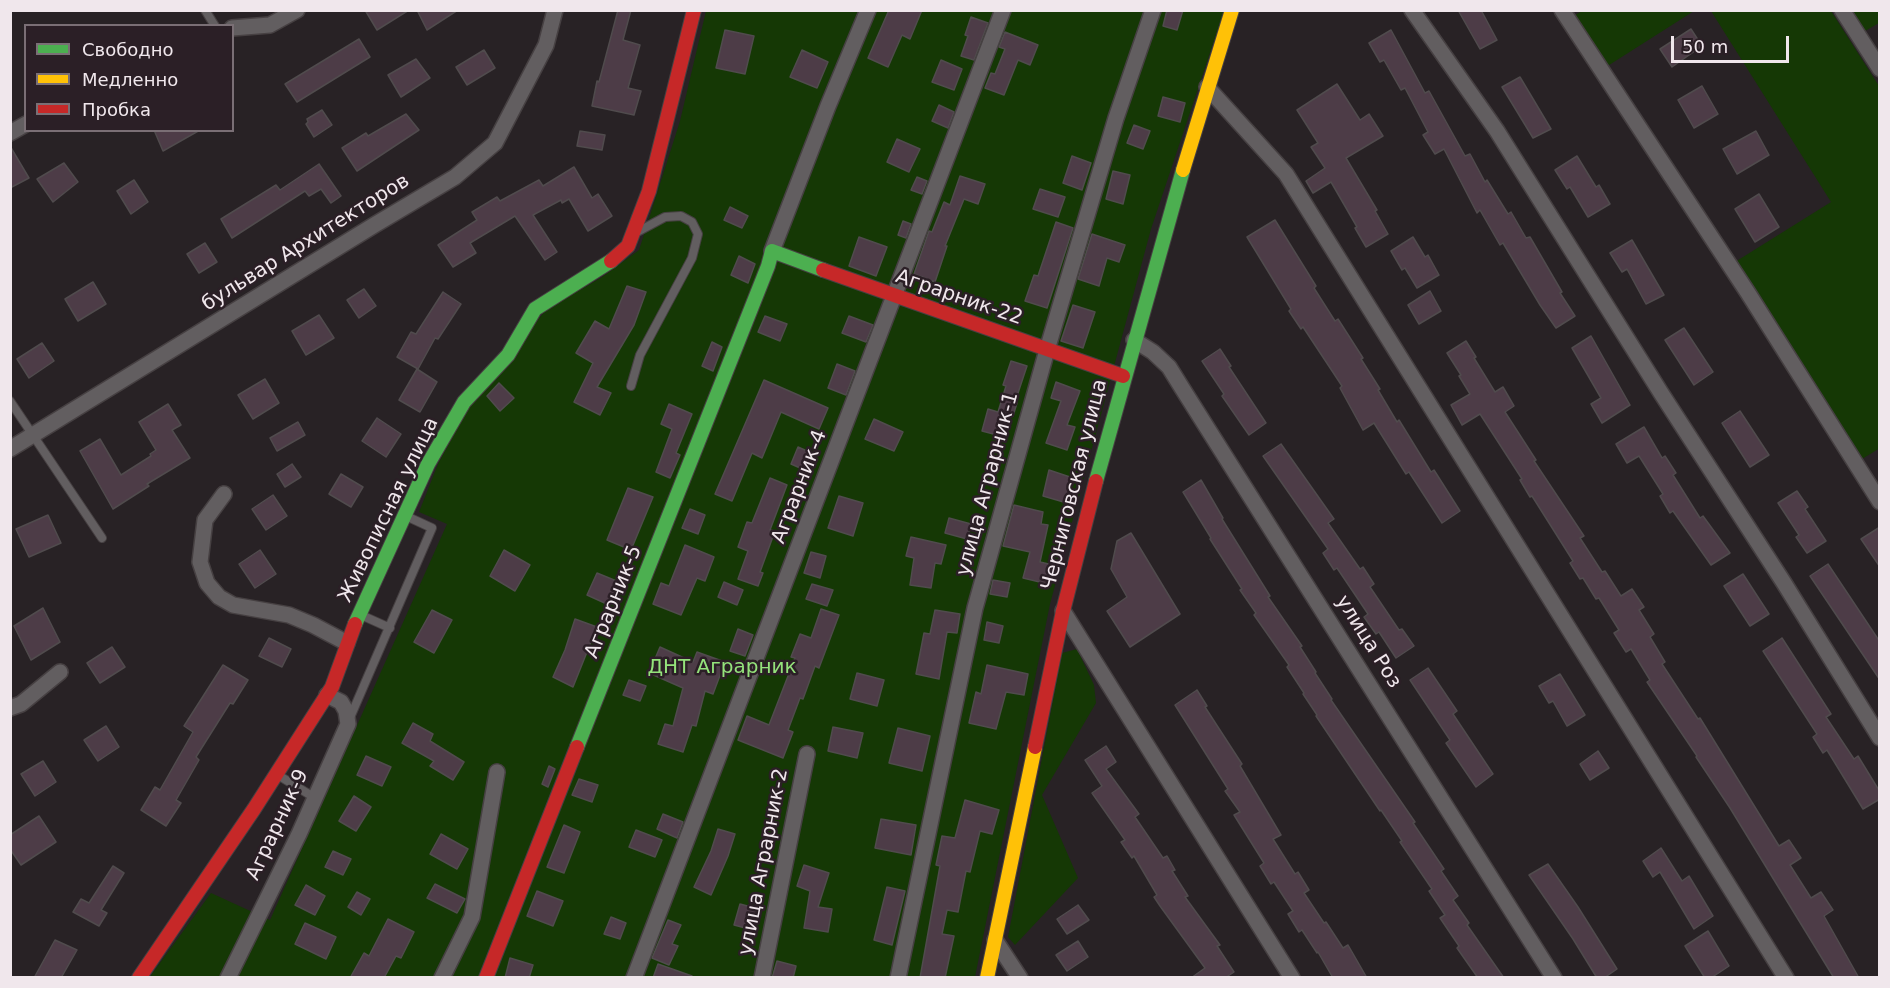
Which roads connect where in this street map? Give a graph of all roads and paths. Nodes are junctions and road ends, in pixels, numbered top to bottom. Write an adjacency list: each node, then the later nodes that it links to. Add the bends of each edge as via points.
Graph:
1 (205, 10): 12 (lane)
2 (297, 10): 13 (street, via 270,26)
3 (555, 10): 26 (street, бульвар Архитекторов, via 546,45 495,143 455,177)
4 (694, 10): 18 (street, Живописная улица, via 649,191)
5 (868, 10): 19 (street, via 828,106)
6 (1003, 10): 20 (street, Аграрник-4)
7 (1153, 10): 22 (street, улица Аграрник-1, via 1116,118)
8 (1232, 10): 15 (street, Черниговская улица)
9 (1412, 10): 40 (street, via 1497,131)
10 (1562, 10): 29 (street)
11 (1842, 10): 14 (street)
12 (214, 24)
13 (234, 28)
14 (1880, 69)
15 (1207, 87): 21 (street, Черниговская улица); 57 (street, via 1286,174)
16 (24, 125): 17 (street)
17 (10, 133)
18 (633, 235): 24 (lane, via 665,217 681,216 692,222 698,234 692,258 640,355); 30 (street, Живописная улица, via 628,246 605,266 535,309 508,355 464,402 428,464)
19 (777, 254): 20 (street, Аграрник-22); 49 (street, Аграрник-5, via 768,266)
20 (895, 297): 22 (street, Аграрник-22); 50 (street, Аграрник-4)
21 (1134, 340): 23 (street, Черниговская улица); 56 (street, улица Роз, via 1169,367)
22 (1047, 350): 23 (street, Аграрник-22); 52 (street, улица Аграрник-1, via 975,608)
23 (1123, 376): 32 (street, Черниговская улица)
24 (631, 386)
25 (10, 401): 26 (lane)
26 (34, 435): 27 (street, бульвар Архитекторов); 31 (lane)
27 (10, 449)
28 (224, 494): 35 (street, via 205,520 200,562 207,583 233,605 289,615)
29 (1880, 502)
30 (405, 515): 33 (street, Живописная улица); 34 (lane, via 432,528)
31 (102, 538)
32 (1063, 611): 45 (street, Черниговская улица); 55 (street)
33 (360, 614): 34 (lane); 35 (street, Живописная улица)
34 (390, 628): 39 (lane)
35 (346, 643): 37 (street, Живописная улица)
36 (60, 672): 38 (street, via 21,704)
37 (327, 695): 39 (street, via 341,702); 43 (street, Живописная улица)
38 (10, 708)
39 (348, 724): 44 (street, Аграрник-9)
40 (1880, 738)
41 (807, 754): 51 (street, улица Аграрник-2)
42 (497, 772): 48 (street, via 472,916)
43 (276, 775): 44 (lane); 46 (street, Живописная улица)
44 (315, 798): 47 (street, Аграрник-9)
45 (995, 940): 53 (street, Черниговская улица); 54 (street)
46 (139, 978)
47 (228, 978)
48 (442, 978)
49 (486, 978)
50 (634, 978)
51 (762, 978)
52 (898, 978)
53 (987, 978)
54 (1020, 978)
55 (1292, 978)
56 (1554, 978)
57 (1786, 978)

